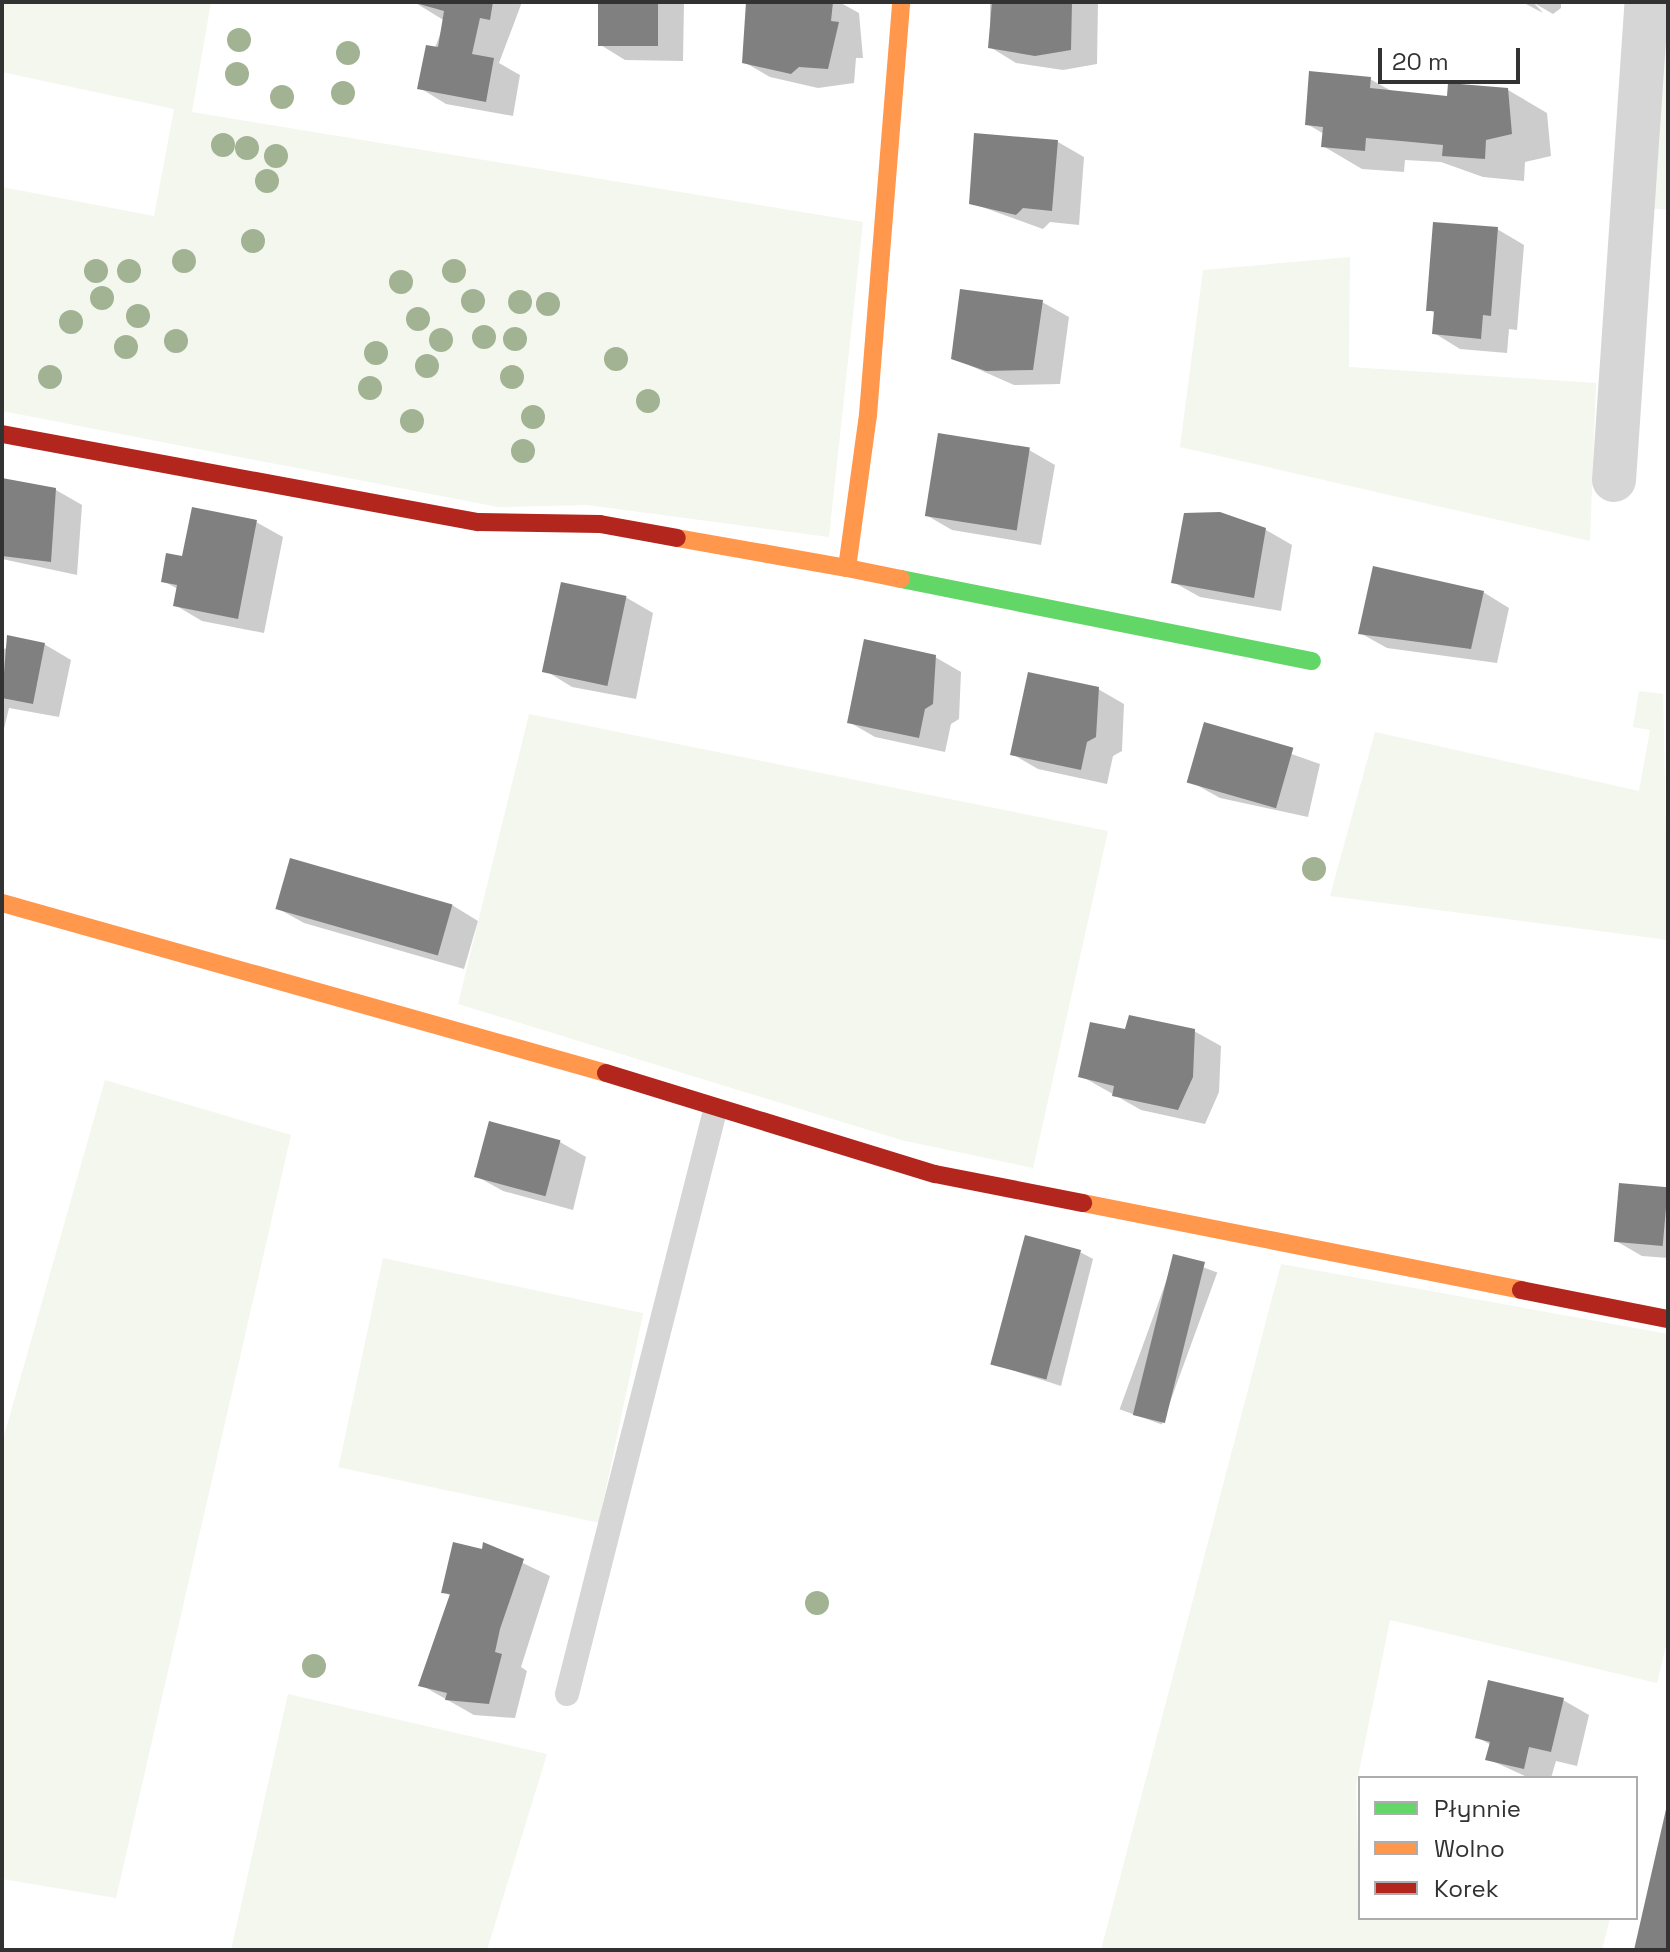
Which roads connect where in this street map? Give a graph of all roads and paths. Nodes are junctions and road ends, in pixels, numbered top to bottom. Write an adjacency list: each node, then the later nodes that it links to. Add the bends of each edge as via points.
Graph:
1 (901, 2): 5 (street, via 868,415)
2 (1647, 2): 4 (street)
3 (2, 434): 5 (street, via 478,522 600,524)
4 (1614, 480)
5 (847, 568): 6 (street)
6 (1312, 661)
7 (2, 903): 8 (street, via 452,1025)
8 (715, 1111): 9 (street, via 935,1174); 10 (lane)
9 (1668, 1319)
10 (567, 1694)

